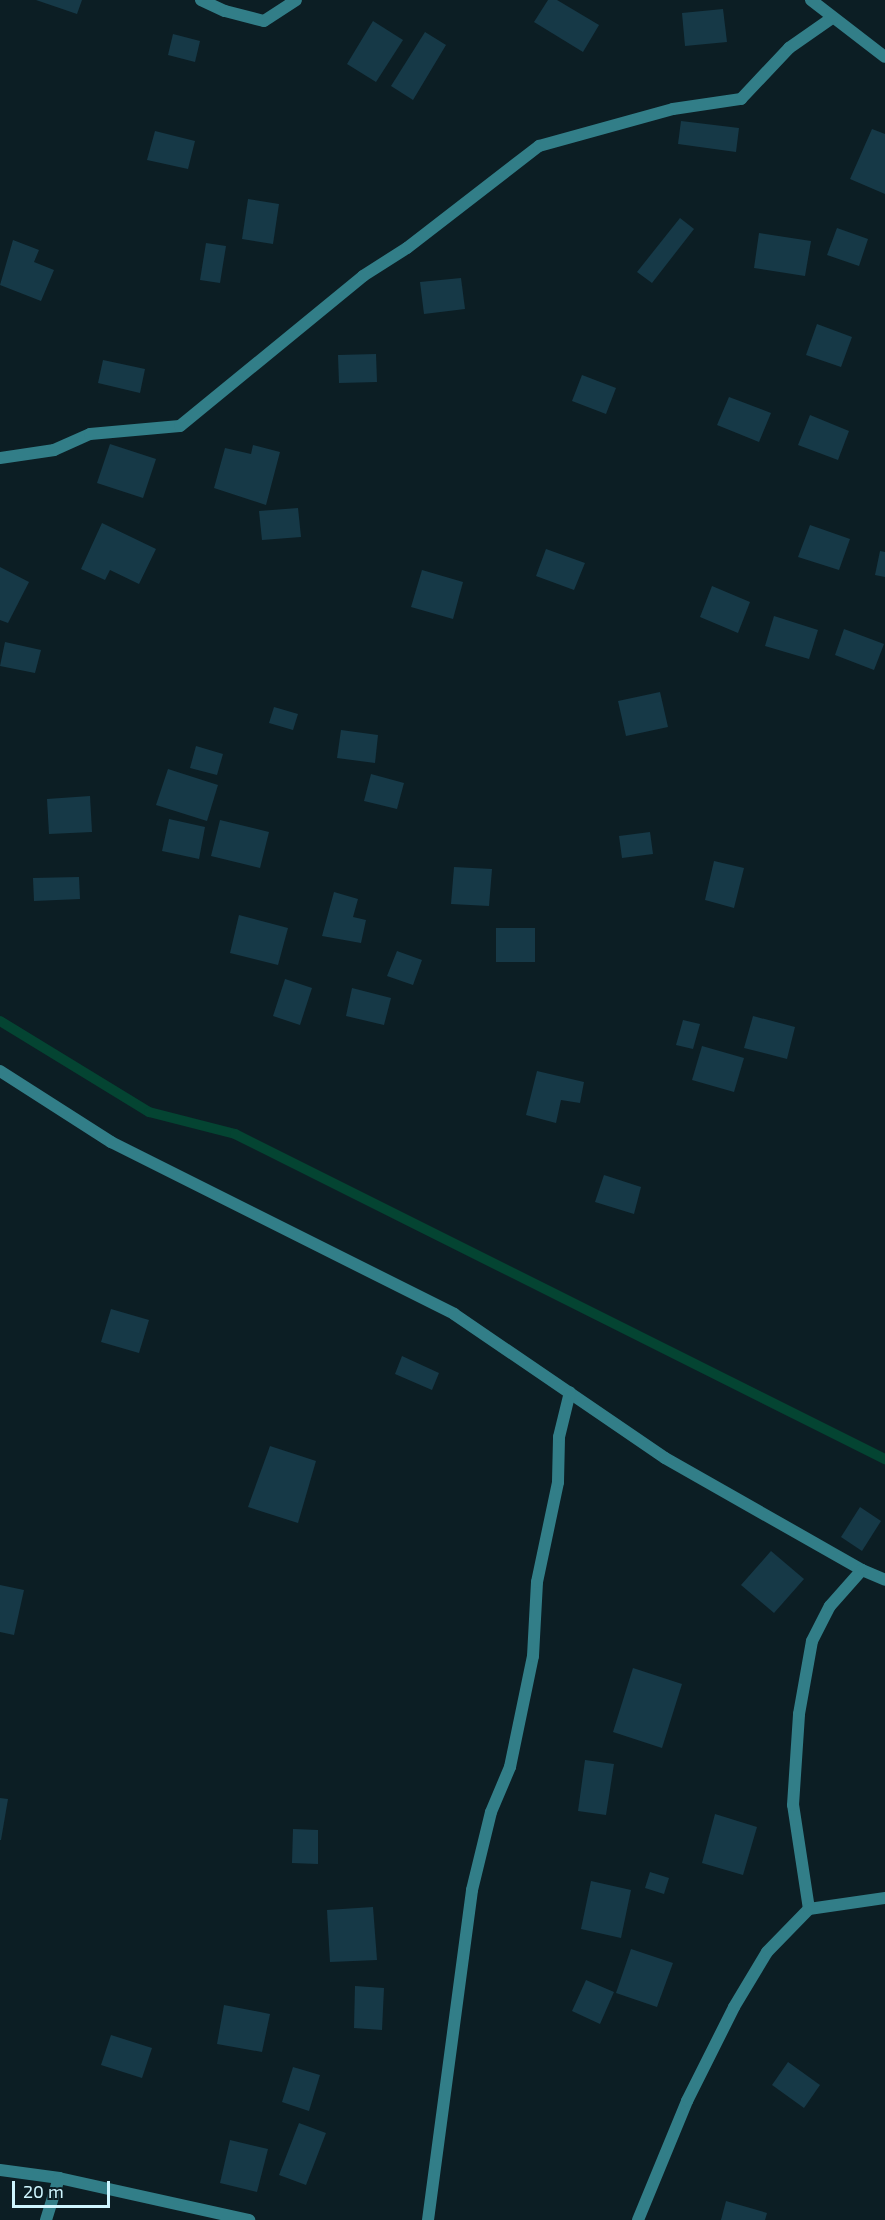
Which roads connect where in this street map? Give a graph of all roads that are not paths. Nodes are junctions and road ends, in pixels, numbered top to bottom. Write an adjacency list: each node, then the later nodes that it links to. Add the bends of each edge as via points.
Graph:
1 (201, 0): 2 (street, via 264,21)
2 (296, 0)
3 (811, 0): 4 (street)
4 (832, 18): 5 (street); 6 (street, via 789,48 741,99 673,109 539,146 407,248 363,276 180,426 90,434 54,450)
5 (885, 57)
6 (0, 458)
7 (0, 1071): 8 (street, via 111,1142 454,1314)
8 (570, 1392): 9 (street, via 665,1458); 17 (street, via 559,1437 558,1482 537,1582 533,1656 510,1767 491,1812 472,1890)
9 (862, 1570): 10 (street); 12 (street, via 830,1606 812,1641 799,1714 793,1805)
10 (885, 1580)
11 (885, 1898): 12 (street)
12 (809, 1909): 18 (street, via 767,1952 734,2007 687,2101)
13 (0, 2170): 14 (street)
14 (59, 2178): 15 (street); 16 (street)
15 (46, 2220)
16 (249, 2220)
17 (428, 2220)
18 (638, 2220)

